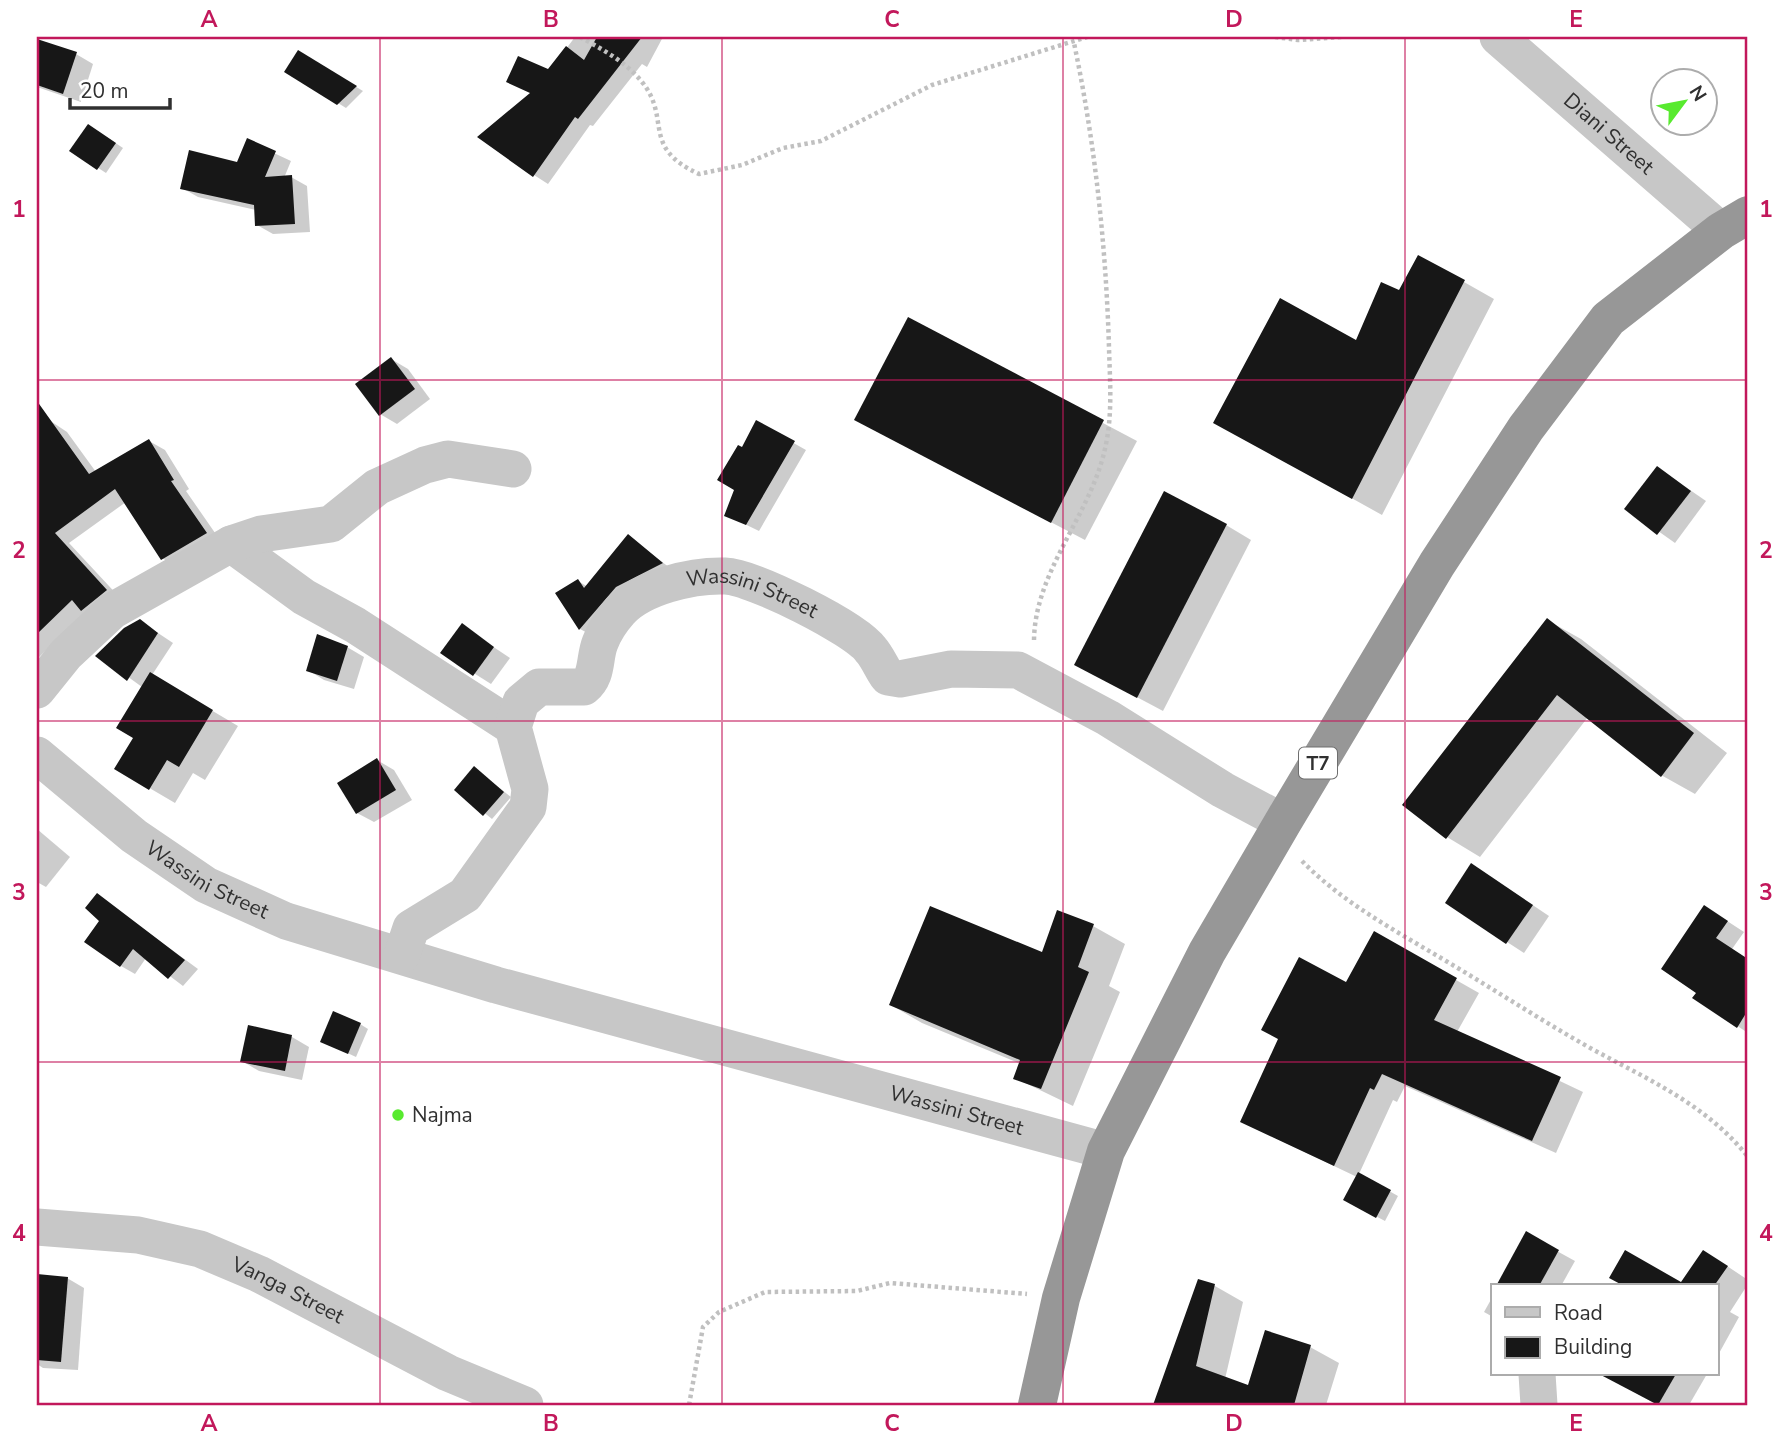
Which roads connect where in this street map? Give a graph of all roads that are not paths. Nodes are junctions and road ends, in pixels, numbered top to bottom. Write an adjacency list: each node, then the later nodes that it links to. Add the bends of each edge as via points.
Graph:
1 (1498, 37): 2 (street, Diani Street)
2 (1531, 50): 3 (street, Diani Street)
3 (1735, 223): 9 (highway, T7, via 1608,319 1526,428 1437,564)
4 (513, 469): 5 (street, via 449,459 425,465 377,487 331,524 261,534)
5 (231, 544): 6 (street, via 112,611 66,654); 7 (street, via 304,597)
6 (37, 690)
7 (513, 727): 9 (street, Wassini Street, via 521,702 539,687 577,689 589,683 600,643 631,601 662,588 726,576 766,588 822,615 871,649 888,677 983,669 1018,670 1041,680); 10 (street, via 530,789 527,807 465,895 411,928)
8 (37, 755): 10 (street, Wassini Street, via 134,836 206,885 286,921)
9 (1280, 828): 11 (highway, T7, via 1207,952)
10 (402, 955): 11 (street, Wassini Street)
11 (1106, 1151): 15 (highway, T7, via 1061,1298)
12 (37, 1227): 14 (street, Vanga Street, via 138,1235 200,1250 259,1274 449,1373)
13 (1536, 1376): 16 (street)
14 (525, 1405)
15 (1037, 1405)
16 (1539, 1405)

